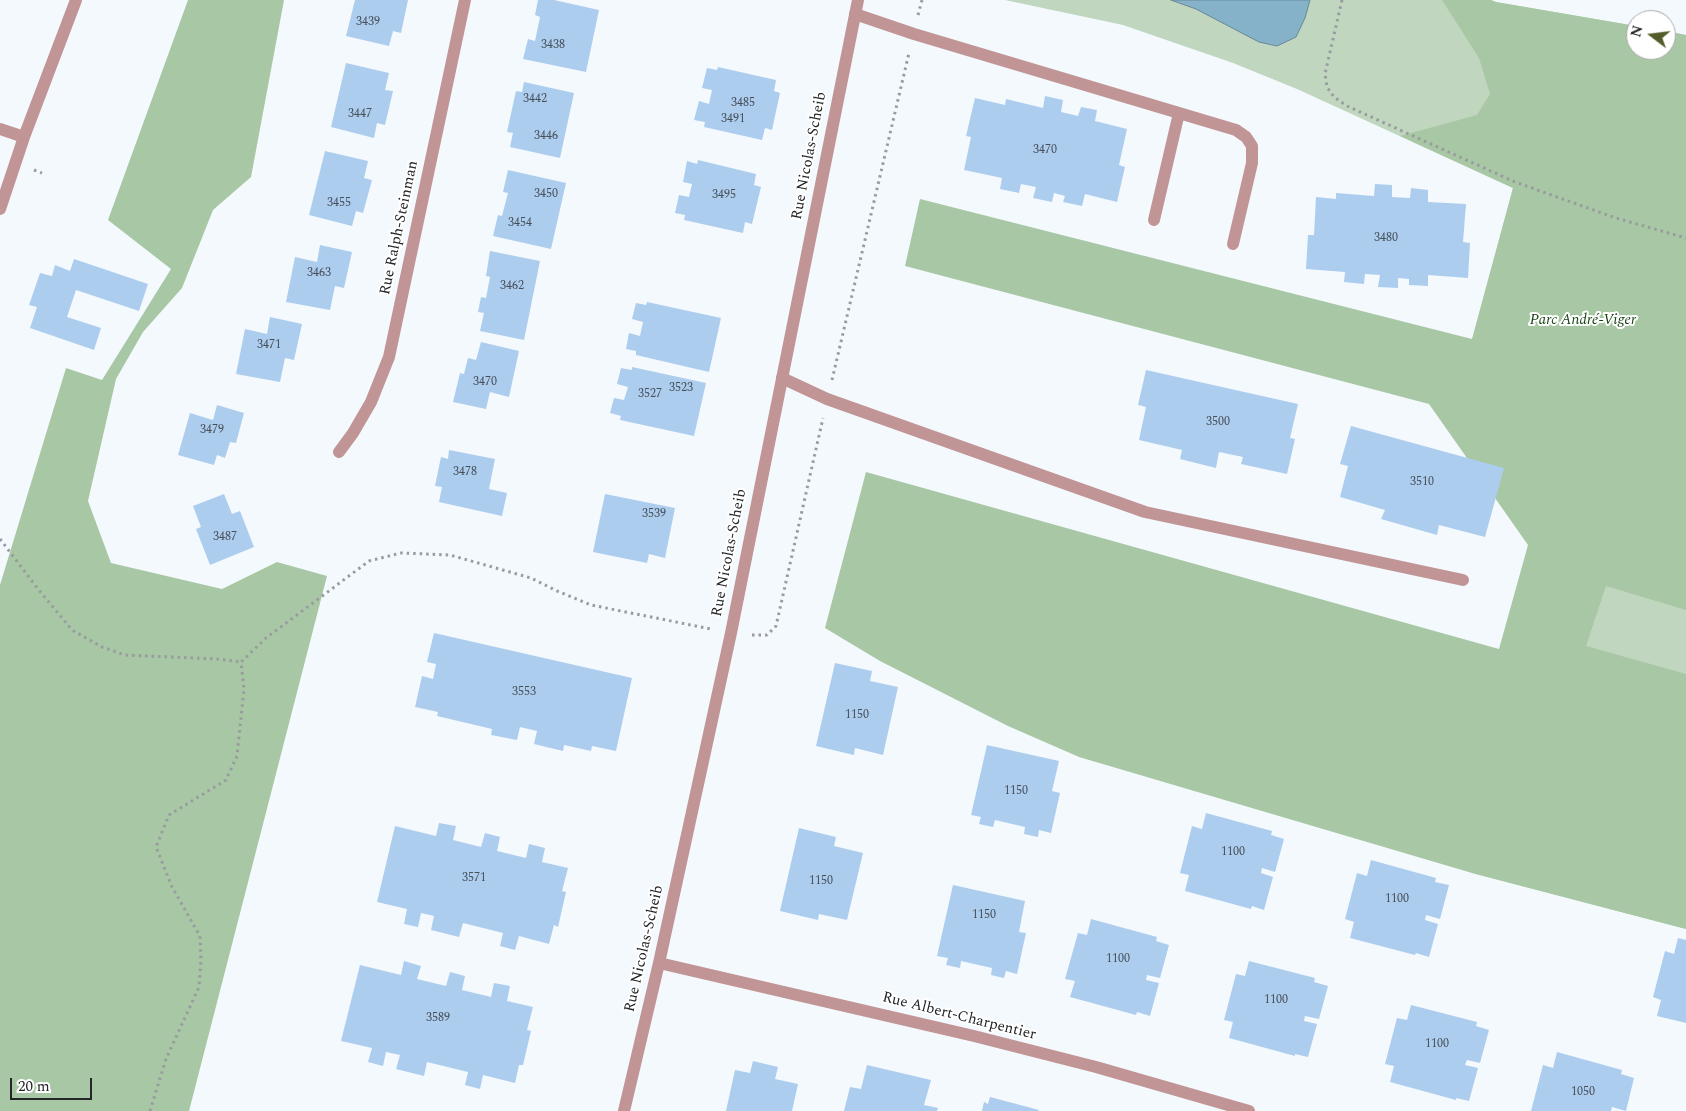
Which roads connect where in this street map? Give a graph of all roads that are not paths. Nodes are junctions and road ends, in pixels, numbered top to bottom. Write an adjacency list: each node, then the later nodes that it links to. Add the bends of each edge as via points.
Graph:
1 (76, 0): 7 (street)
2 (465, 0): 12 (street, Rue Ralph-Steinman, via 389,357 371,402)
3 (858, 0): 4 (street, Rue Nicolas-Scheib)
4 (855, 14): 5 (street); 11 (street, Rue Nicolas-Scheib)
5 (1179, 112): 9 (street); 10 (street, via 1236,130 1252,146 1252,163)
6 (0, 129): 7 (street)
7 (24, 137): 8 (street)
8 (0, 209)
9 (1154, 220)
10 (1233, 244)
11 (782, 378): 13 (street, via 827,399 1145,512); 14 (street, Rue Nicolas-Scheib, via 731,633)
12 (339, 452)
13 (1463, 580)
14 (659, 963): 15 (street, Rue Nicolas-Scheib); 16 (street, Rue Albert-Charpentier, via 982,1038)
15 (624, 1111)
16 (1249, 1111)

